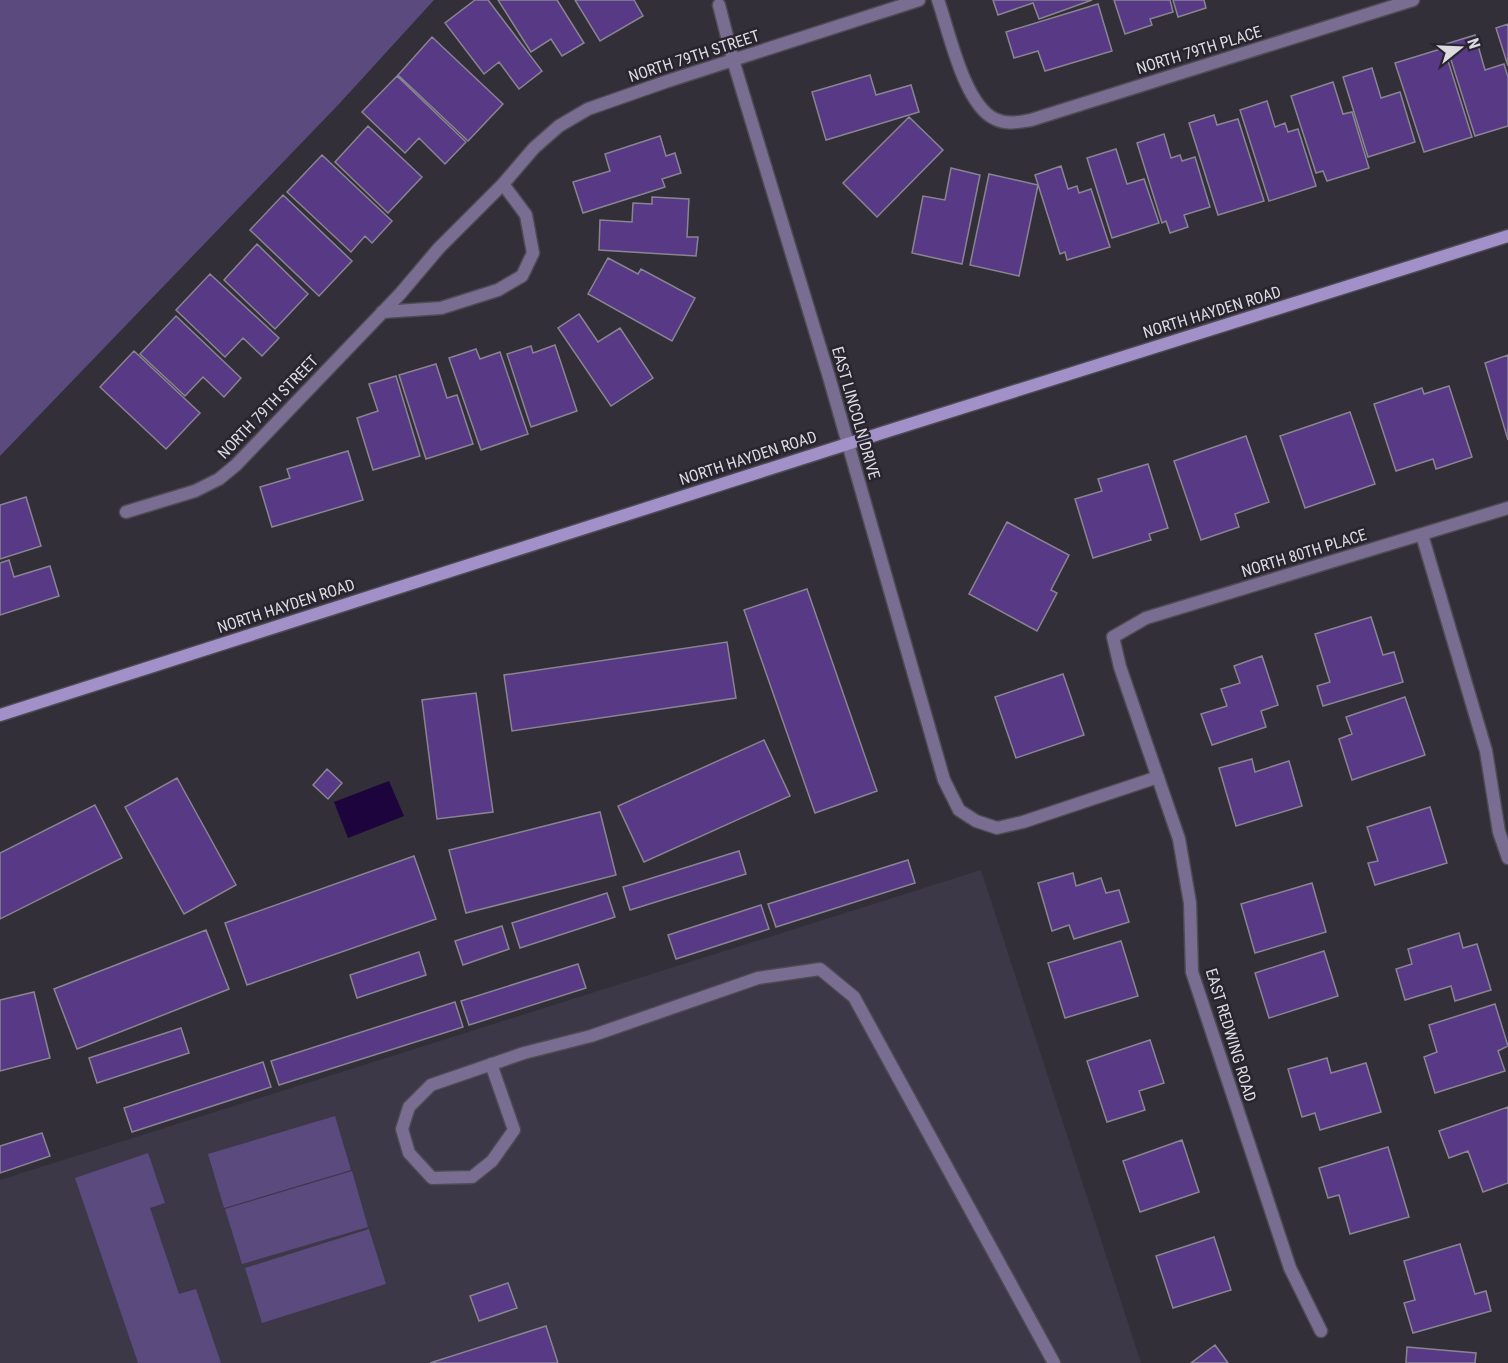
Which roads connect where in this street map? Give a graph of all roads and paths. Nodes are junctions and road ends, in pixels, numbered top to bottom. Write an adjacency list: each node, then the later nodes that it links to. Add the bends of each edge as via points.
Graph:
1 (919, 0): 5 (street, NORTH 79TH STREET)
2 (939, 0): 3 (street, NORTH 79TH PLACE, via 965,84 978,107 994,119 1013,123)
3 (1413, 0)
4 (719, 5): 5 (street, EAST LINCOLN DRIVE)
5 (733, 60): 6 (street, NORTH 79TH STREET, via 588,109 559,126 534,148); 9 (street, EAST LINCOLN DRIVE)
6 (503, 184): 8 (street, NORTH 79TH STREET); 8 (street, via 526,215 533,253 522,276 498,290 441,308)
7 (1508, 236): 9 (main road, NORTH HAYDEN ROAD)
8 (382, 312): 11 (street, NORTH 79TH STREET, via 219,479 195,491)
9 (848, 444): 14 (main road, NORTH HAYDEN ROAD); 15 (street, EAST LINCOLN DRIVE, via 944,780 959,810 997,828)
10 (1508, 508): 12 (street, NORTH 80TH PLACE)
11 (126, 512)
12 (1422, 535): 13 (street, NORTH 80TH PLACE, via 1146,618); 16 (street, via 1486,751 1499,832)
13 (1113, 637): 15 (street, EAST REDWING ROAD)
14 (0, 715)
15 (1158, 777): 18 (street, EAST REDWING ROAD, via 1179,838 1190,903 1192,972 1290,1268)
16 (1508, 858)
17 (491, 1064): 17 (street, via 431,1085 409,1107 402,1129 409,1153 432,1178 472,1177 492,1161 514,1130); 19 (street, via 591,1036 758,978 820,969 855,996)
18 (1321, 1331)
19 (1054, 1363)

